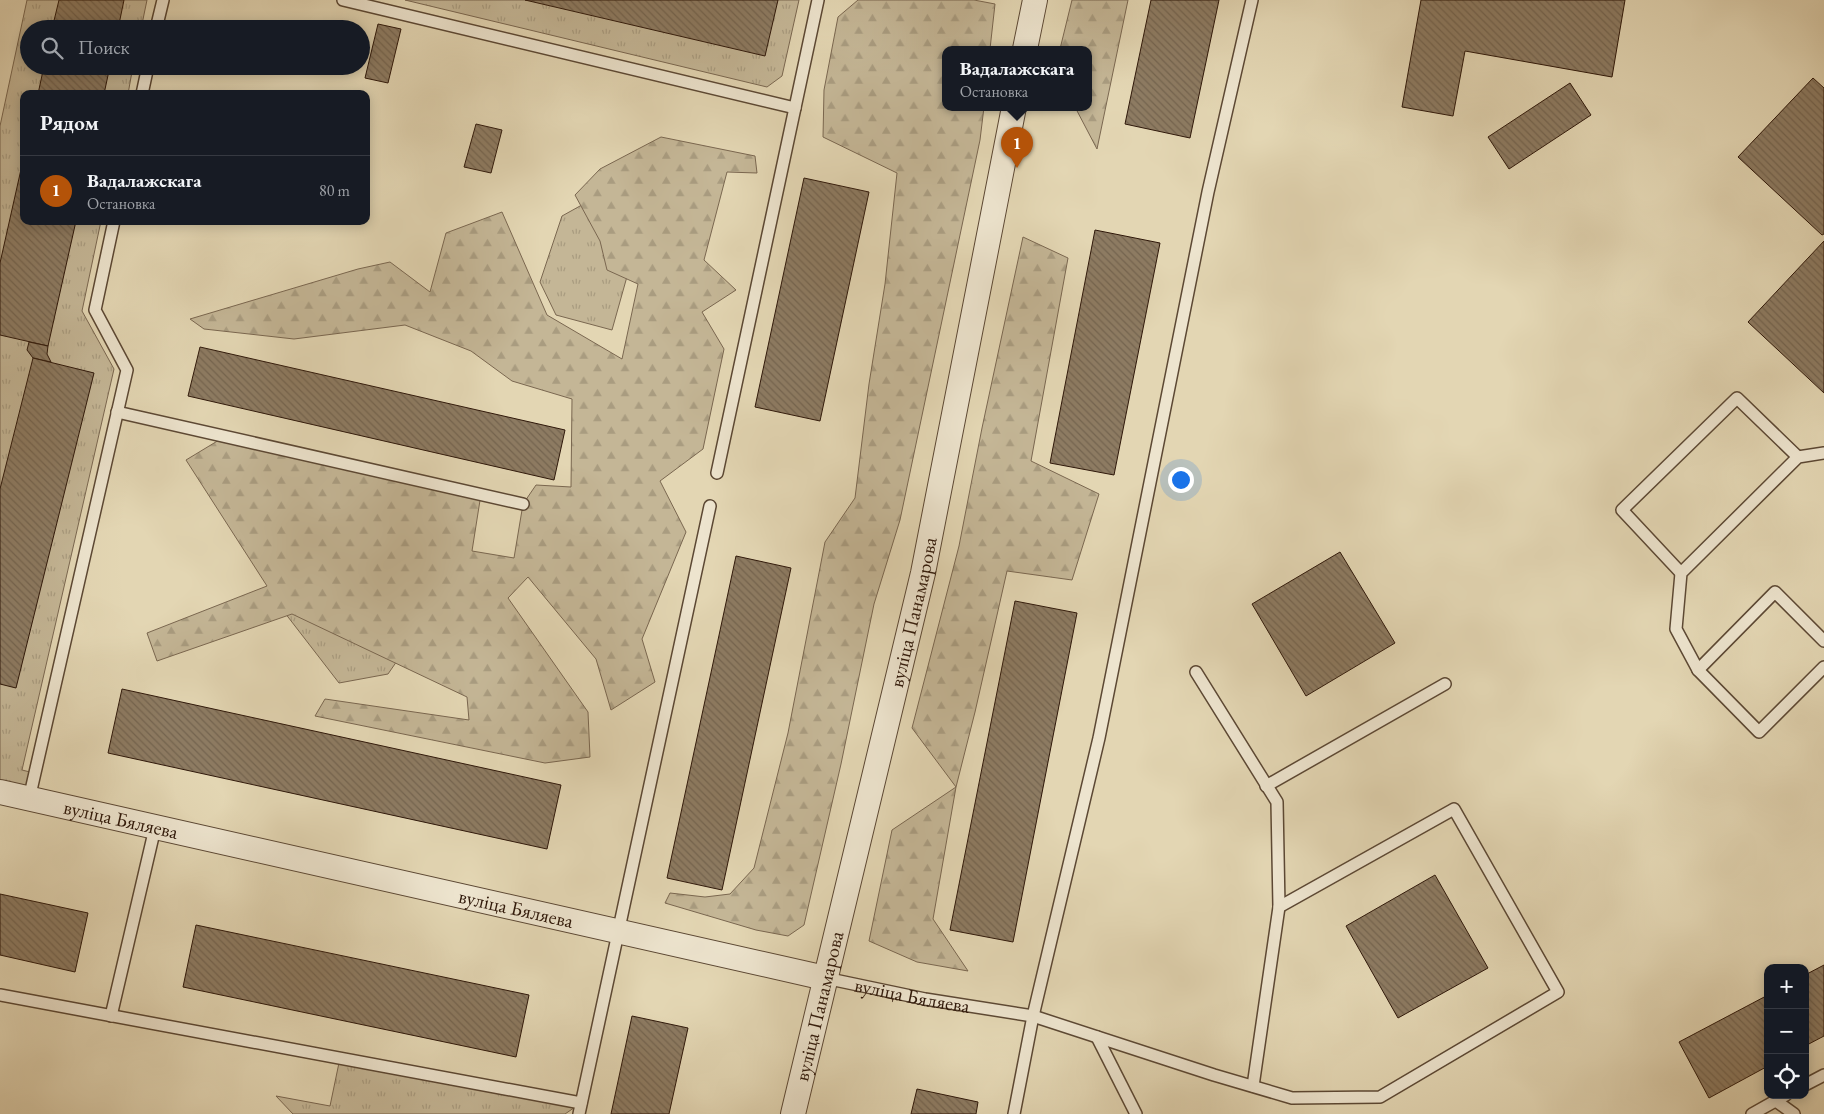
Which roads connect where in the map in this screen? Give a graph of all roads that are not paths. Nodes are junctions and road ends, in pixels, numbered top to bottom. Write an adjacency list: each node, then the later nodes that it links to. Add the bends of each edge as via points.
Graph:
1 (163, 0): 6 (lane)
2 (343, 0): 10 (lane)
3 (818, 0): 10 (lane)
4 (1034, 0): 7 (street)
5 (1252, 0): 34 (lane, via 1208,192 1099,738)
6 (158, 20)
7 (1026, 46)
8 (146, 75): 9 (lane)
9 (143, 90)
10 (795, 108): 16 (lane)
11 (1013, 111): 31 (street, вуліца Панамарова, via 923,573)
12 (113, 225): 13 (lane, via 95,310 127,370)
13 (117, 412): 17 (lane); 27 (lane)
14 (1824, 453): 15 (lane)
15 (1798, 457): 19 (lane); 19 (lane, via 1737,398 1622,510)
16 (717, 473)
17 (522, 504)
18 (710, 506): 30 (lane)
19 (1682, 573): 22 (lane, via 1676,629)
20 (1824, 641): 22 (lane, via 1775,592)
21 (1824, 666): 22 (lane, via 1759,732)
22 (1698, 670)
23 (1196, 672): 25 (lane)
24 (1445, 684): 25 (lane)
25 (1266, 786): 29 (lane, via 1277,802)
26 (0, 792): 27 (street, вуліца Бяляева)
27 (29, 799): 28 (street, вуліца Бяляева)
28 (155, 828): 30 (street, вуліца Бяляева); 33 (lane)
29 (1279, 907): 38 (lane); 38 (lane, вуліца Бяляева, via 1454,809 1558,992 1380,1097 1292,1098)
30 (618, 932): 31 (street, вуліца Бяляева); 41 (lane)
31 (825, 978): 34 (lane, вуліца Бяляева, via 925,1000); 42 (street, вуліца Панамарова)
32 (0, 995): 33 (lane)
33 (111, 1016): 41 (lane)
34 (1033, 1016): 35 (lane, вуліца Бяляева); 43 (lane)
35 (1097, 1037): 38 (lane, вуліца Бяляева); 44 (lane)
36 (1824, 1075): 37 (lane)
37 (1809, 1083)
38 (1253, 1086)
39 (1779, 1099): 45 (lane)
40 (1782, 1099): 46 (lane)
41 (580, 1108)
42 (793, 1114)
43 (1014, 1114)
44 (1136, 1114)
45 (1752, 1114)
46 (1794, 1114)

